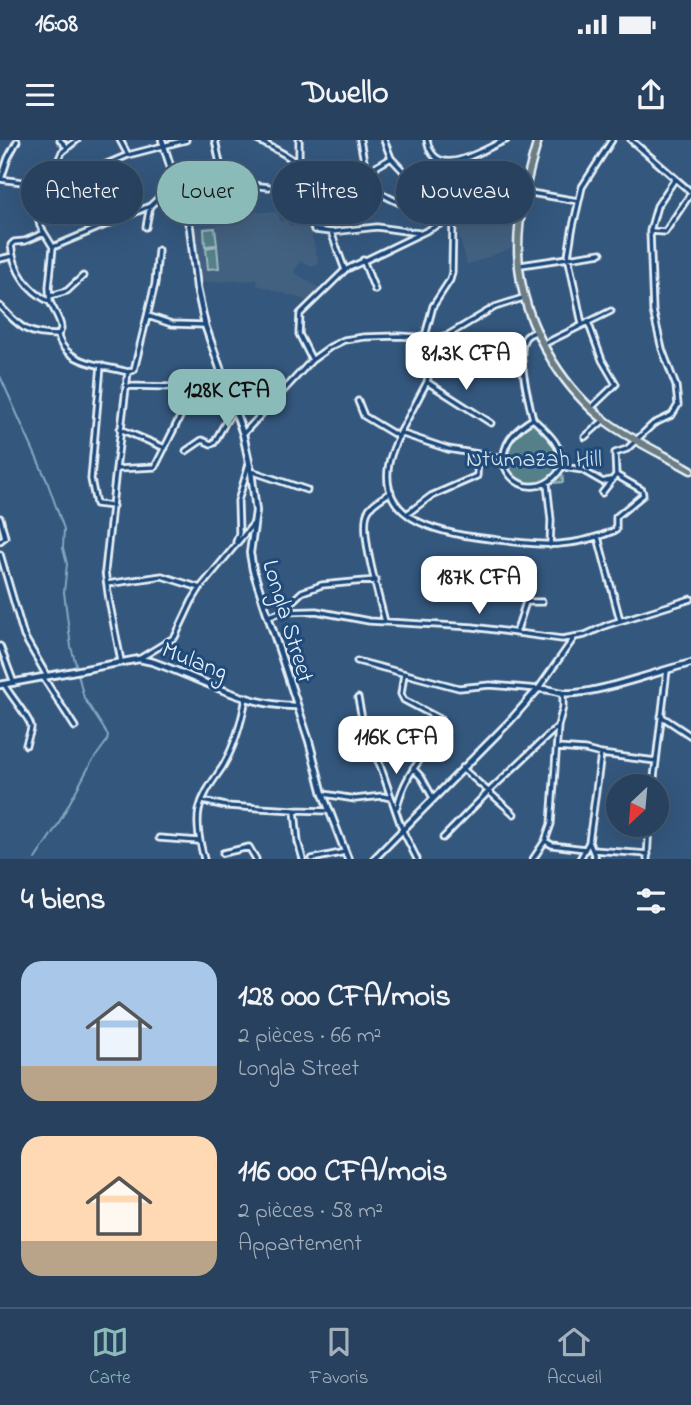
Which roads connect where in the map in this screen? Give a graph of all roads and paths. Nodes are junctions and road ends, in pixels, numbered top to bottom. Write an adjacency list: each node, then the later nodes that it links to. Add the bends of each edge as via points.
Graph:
1 (60, 140): 18 (street)
2 (76, 140): 18 (street)
3 (120, 140): 19 (street)
4 (186, 140): 17 (street)
5 (215, 140): 25 (street)
6 (257, 140): 26 (street)
7 (299, 140): 27 (street)
8 (360, 140): 28 (street)
9 (384, 140): 20 (street)
10 (427, 140): 21 (street)
11 (506, 140): 16 (street)
12 (538, 140): 29 (highway)
13 (612, 140): 40 (street, via 590,172)
14 (631, 140): 33 (street)
15 (17, 141): 32 (street)
16 (498, 141): 21 (street, via 464,159)
17 (162, 142): 19 (street); 24 (main road, Longla Street)
18 (67, 147): 22 (street)
19 (128, 155): 23 (street)
20 (391, 158): 30 (street); 31 (street)
21 (440, 160)
22 (57, 161)
23 (114, 161)
24 (169, 161)
25 (220, 161)
26 (292, 161)
27 (299, 161)
28 (363, 161)
29 (532, 161)
30 (382, 163)
31 (396, 163)
32 (1, 179): 34 (street)
33 (675, 180): 38 (street); 49 (street, via 657,206)
34 (21, 182)
35 (258, 186): 36 (street)
36 (269, 187)
37 (534, 193): 40 (street)
38 (691, 193): 49 (street, via 665,232)
39 (157, 199): 41 (street)
40 (578, 201): 57 (street)
41 (150, 206): 48 (street); 53 (street)
42 (41, 224): 51 (street)
43 (189, 224): 71 (main road, Longla Street)
44 (312, 224): 50 (street, via 315,230)
45 (436, 224): 52 (street)
46 (453, 224): 74 (street, via 452,272 433,306)
47 (520, 224): 60 (highway)
48 (146, 227)
49 (650, 231): 95 (street, via 655,322 679,399 672,415 653,424)
50 (331, 232): 52 (street, via 377,227); 61 (street)
51 (44, 233): 53 (street); 56 (street, via 12,243)
52 (420, 233): 59 (street)
53 (53, 247): 64 (street)
54 (158, 250): 69 (street)
55 (601, 253): 57 (street)
56 (13, 256): 58 (street); 66 (street, via 22,278)
57 (568, 256): 60 (street); 70 (street)
58 (0, 259)
59 (363, 260): 61 (street); 63 (street)
60 (519, 265): 65 (highway)
61 (345, 270): 77 (street, via 300,314 299,334)
62 (83, 276): 64 (street, via 67,291)
63 (375, 290)
64 (50, 296): 66 (street)
65 (523, 298): 72 (highway); 75 (street, via 495,307)
66 (50, 302): 73 (street, via 61,326)
67 (0, 306): 73 (street, via 30,332)
68 (611, 311): 70 (street)
69 (148, 316): 71 (street, via 172,324); 79 (street, via 135,369)
70 (585, 323): 76 (street); 86 (street, via 616,384)
71 (205, 325): 83 (main road, Longla Street)
72 (535, 332): 76 (highway); 88 (street, via 523,345)
73 (58, 335): 78 (street, via 69,353)
74 (425, 336): 75 (street); 77 (street, via 354,338)
75 (436, 338): 80 (street)
76 (542, 345): 86 (highway)
77 (312, 360): 87 (street)
78 (101, 365): 79 (street); 110 (street, via 91,479 96,504)
79 (128, 372): 81 (street)
80 (427, 382): 90 (street); 93 (street)
81 (126, 386): 82 (street); 91 (street)
82 (188, 389): 83 (street); 96 (street)
83 (231, 398): 85 (main road, Longla Street); 87 (street, via 244,399)
84 (358, 401): 93 (street, via 364,416)
85 (234, 407): 92 (main road, Longla Street); 97 (street, via 214,443 202,440)
86 (591, 408): 89 (highway)
87 (265, 411): 92 (street)
88 (533, 419): 99 (street, via 512,438); 101 (street, via 556,442)
89 (604, 420): 94 (street); 95 (highway)
90 (491, 423)
91 (120, 429): 96 (street); 102 (street)
92 (243, 434): 100 (main road, Longla Street)
93 (400, 435): 98 (street); 108 (street, via 388,468)
94 (585, 438)
95 (636, 441): 103 (highway); 105 (street, via 615,453)
96 (164, 448): 102 (street, via 155,467)
97 (186, 451)
98 (478, 456): 99 (street); 111 (street, via 477,476 431,496)
99 (503, 458): 106 (street, via 506,473 515,481)
100 (250, 462): 104 (main road, Longla Street); 116 (street, via 238,502)
101 (562, 467): 105 (street, via 582,470 605,483); 106 (street)
102 (116, 470): 110 (street)
103 (691, 470)
104 (251, 471): 107 (street); 113 (main road, Longla Street)
105 (613, 477): 109 (street); 114 (street, via 642,490 643,495 616,517 617,530)
106 (547, 484): 117 (street)
107 (307, 489)
108 (391, 492): 111 (street); 119 (street, via 365,516)
109 (602, 493)
110 (113, 506): 120 (street)
111 (407, 514): 117 (street, via 435,530)
112 (0, 518): 115 (street, via 5,537)
113 (254, 523): 116 (street); 125 (main road, Longla Street, via 250,555)
114 (598, 537): 117 (street); 126 (street)
115 (0, 541)
116 (236, 544): 121 (street)
117 (550, 545)
118 (0, 554): 137 (street, via 24,636)
119 (376, 580): 124 (street, via 302,592); 127 (street)
120 (106, 584): 121 (street, via 162,576); 132 (street)
121 (200, 588): 131 (street, via 175,637)
122 (691, 599): 126 (street)
123 (542, 602): 128 (street, via 526,602)
124 (281, 612): 125 (street); 127 (street, via 316,611)
125 (269, 616): 144 (main road, Longla Street)
126 (620, 621): 129 (street)
127 (385, 622): 128 (street)
128 (516, 633): 129 (street)
129 (574, 638): 140 (street)
130 (0, 646): 138 (street)
131 (139, 659): 132 (main road, Mulang); 142 (main road, Mulang)
132 (121, 661): 137 (main road, Mulang)
133 (357, 661): 136 (street)
134 (691, 664): 135 (main road)
135 (668, 668): 141 (main road, via 595,689); 145 (street)
136 (404, 674): 140 (street, via 459,688); 153 (street, via 404,700 442,722 430,748)
137 (45, 677): 138 (main road, Mulang); 147 (street)
138 (14, 683): 139 (main road, Mulang)
139 (2, 684): 149 (street, via 30,722)
140 (538, 689): 141 (main road); 154 (main road)
141 (563, 693): 146 (street)
142 (246, 697): 144 (main road, Mulang, via 281,707); 162 (street, via 237,735)
143 (358, 698): 156 (street, via 362,728)
144 (297, 706): 158 (main road, Longla Street)
145 (661, 715): 148 (street); 152 (street)
146 (558, 726): 150 (street); 157 (street)
147 (75, 727)
148 (691, 736)
149 (26, 745)
150 (557, 748): 151 (street); 172 (street, via 551,824)
151 (601, 754): 152 (street); 173 (street)
152 (656, 761): 155 (street)
153 (412, 768): 161 (street); 163 (street)
154 (462, 768): 157 (street); 161 (main road)
155 (654, 774)
156 (388, 791): 159 (street); 160 (street)
157 (488, 792): 166 (street); 170 (street)
158 (323, 794): 159 (street, via 355,799); 165 (main road, Longla Street)
159 (382, 796): 160 (street)
160 (391, 798): 163 (street)
161 (433, 798): 167 (main road)
162 (202, 801): 164 (street); 171 (street)
163 (396, 808): 167 (street)
164 (295, 810): 165 (street); 181 (street)
165 (329, 811): 176 (main road, Longla Street)
166 (514, 814)
167 (402, 828): 184 (main road); 185 (street)
168 (648, 837): 178 (street)
169 (159, 838): 171 (street)
170 (443, 838)
171 (199, 841): 179 (street)
172 (545, 841): 174 (street); 186 (street)
173 (589, 842): 174 (street); 175 (street)
174 (584, 849): 187 (street)
175 (593, 850): 178 (street); 188 (street)
176 (345, 852): 182 (street); 183 (main road, Longla Street)
177 (223, 853): 180 (street, via 249,847)
178 (647, 857)
179 (204, 859)
180 (256, 859)
181 (303, 859)
182 (312, 859)
183 (348, 859)
184 (374, 859)
185 (417, 859)
186 (533, 859)
187 (580, 859)
188 (596, 859)

